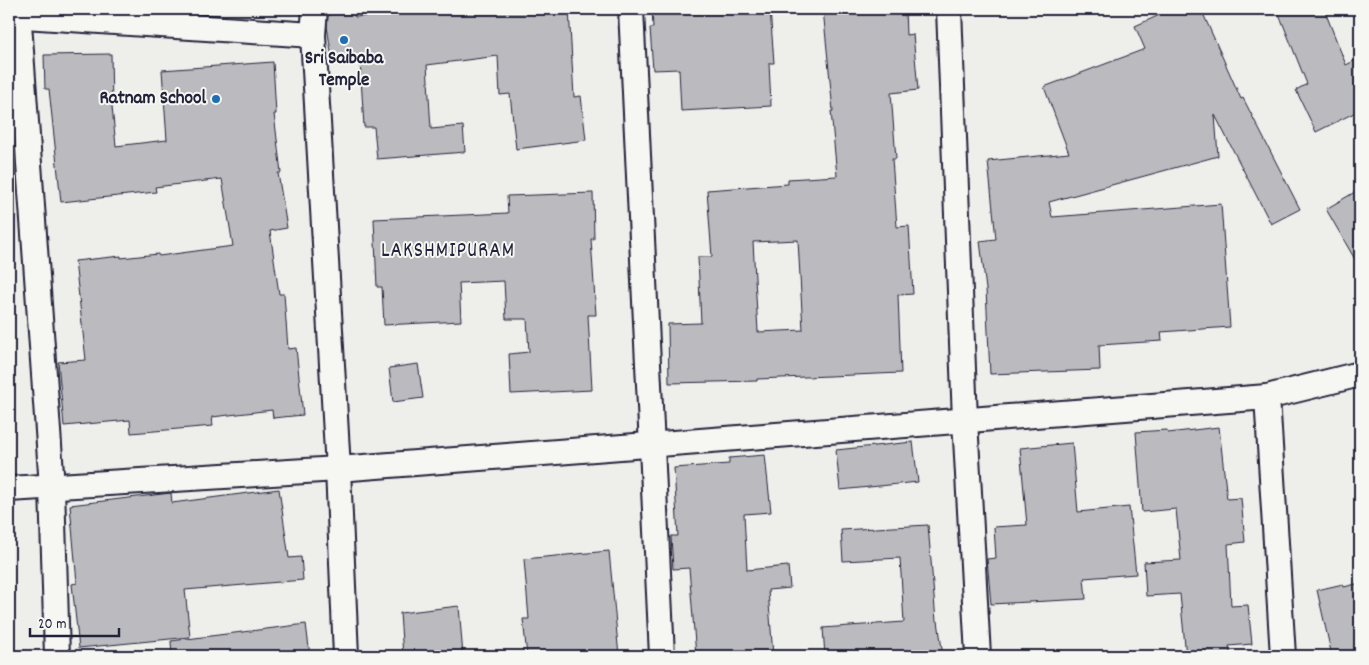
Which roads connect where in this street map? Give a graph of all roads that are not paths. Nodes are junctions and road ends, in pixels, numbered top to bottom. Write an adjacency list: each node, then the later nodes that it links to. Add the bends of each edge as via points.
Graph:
1 (315, 9): 5 (street)
2 (630, 9): 9 (street)
3 (949, 9): 8 (street)
4 (15, 13): 5 (street); 11 (street)
5 (313, 35): 10 (street)
6 (1360, 374): 7 (street)
7 (1267, 397): 8 (street); 17 (street)
8 (965, 420): 9 (street); 16 (street)
9 (651, 444): 10 (street); 15 (street)
10 (338, 469): 11 (street); 14 (street)
11 (52, 487): 12 (street); 13 (street)
12 (9, 489)
13 (57, 656)
14 (346, 656)
15 (662, 656)
16 (978, 656)
17 (1283, 656)

